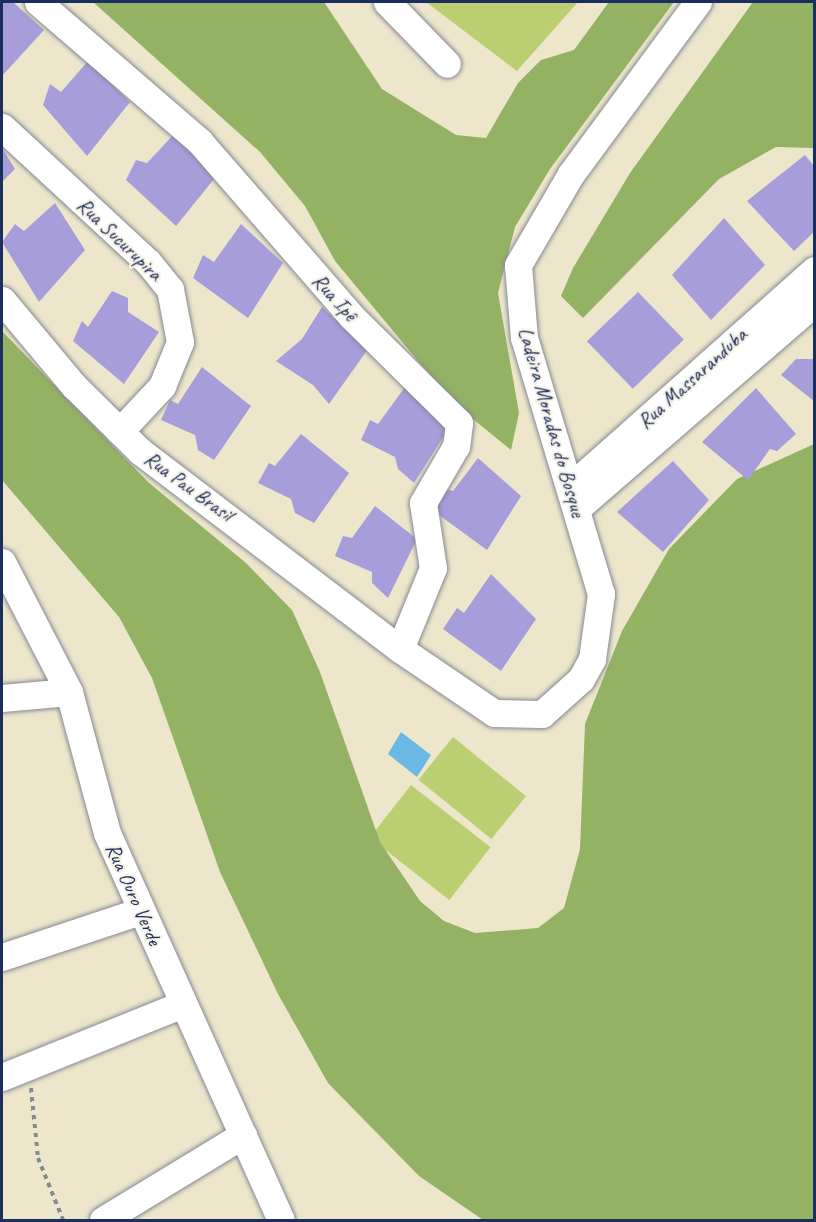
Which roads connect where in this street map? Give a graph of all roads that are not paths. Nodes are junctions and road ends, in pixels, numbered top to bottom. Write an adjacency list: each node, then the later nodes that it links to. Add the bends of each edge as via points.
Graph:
1 (38, 2): 11 (street, Rua Ipê, via 200,142 351,316 459,423 456,446 423,502 433,568)
2 (387, 2): 4 (street)
3 (698, 2): 9 (street, Ladeira Moradas do Bosque, via 571,174 518,265 524,338)
4 (447, 64)
5 (2, 127): 8 (street, Rua Sucurupira, via 148,262 170,289 180,342 162,386)
6 (811, 288): 9 (street, Rua Massaranduba)
7 (2, 300): 8 (street, Rua Pau Brasil)
8 (120, 431): 11 (street, Rua Pau Brasil)
9 (573, 498): 11 (street, Ladeira Moradas do Bosque, via 601,594 600,627 592,659 563,697 542,714 494,713)
10 (2, 562): 12 (street, Rua Ouro Verde)
11 (400, 648)
12 (69, 692): 13 (street); 14 (street, Rua Ouro Verde, via 107,833)
13 (2, 698)
14 (140, 911): 15 (street); 16 (street, Rua Ouro Verde)
15 (6, 947)
16 (183, 1004): 17 (street); 18 (street, Rua Ouro Verde)
17 (2, 1077)
18 (243, 1135): 19 (street); 20 (street, Rua Ouro Verde)
19 (103, 1221)
20 (281, 1221)

